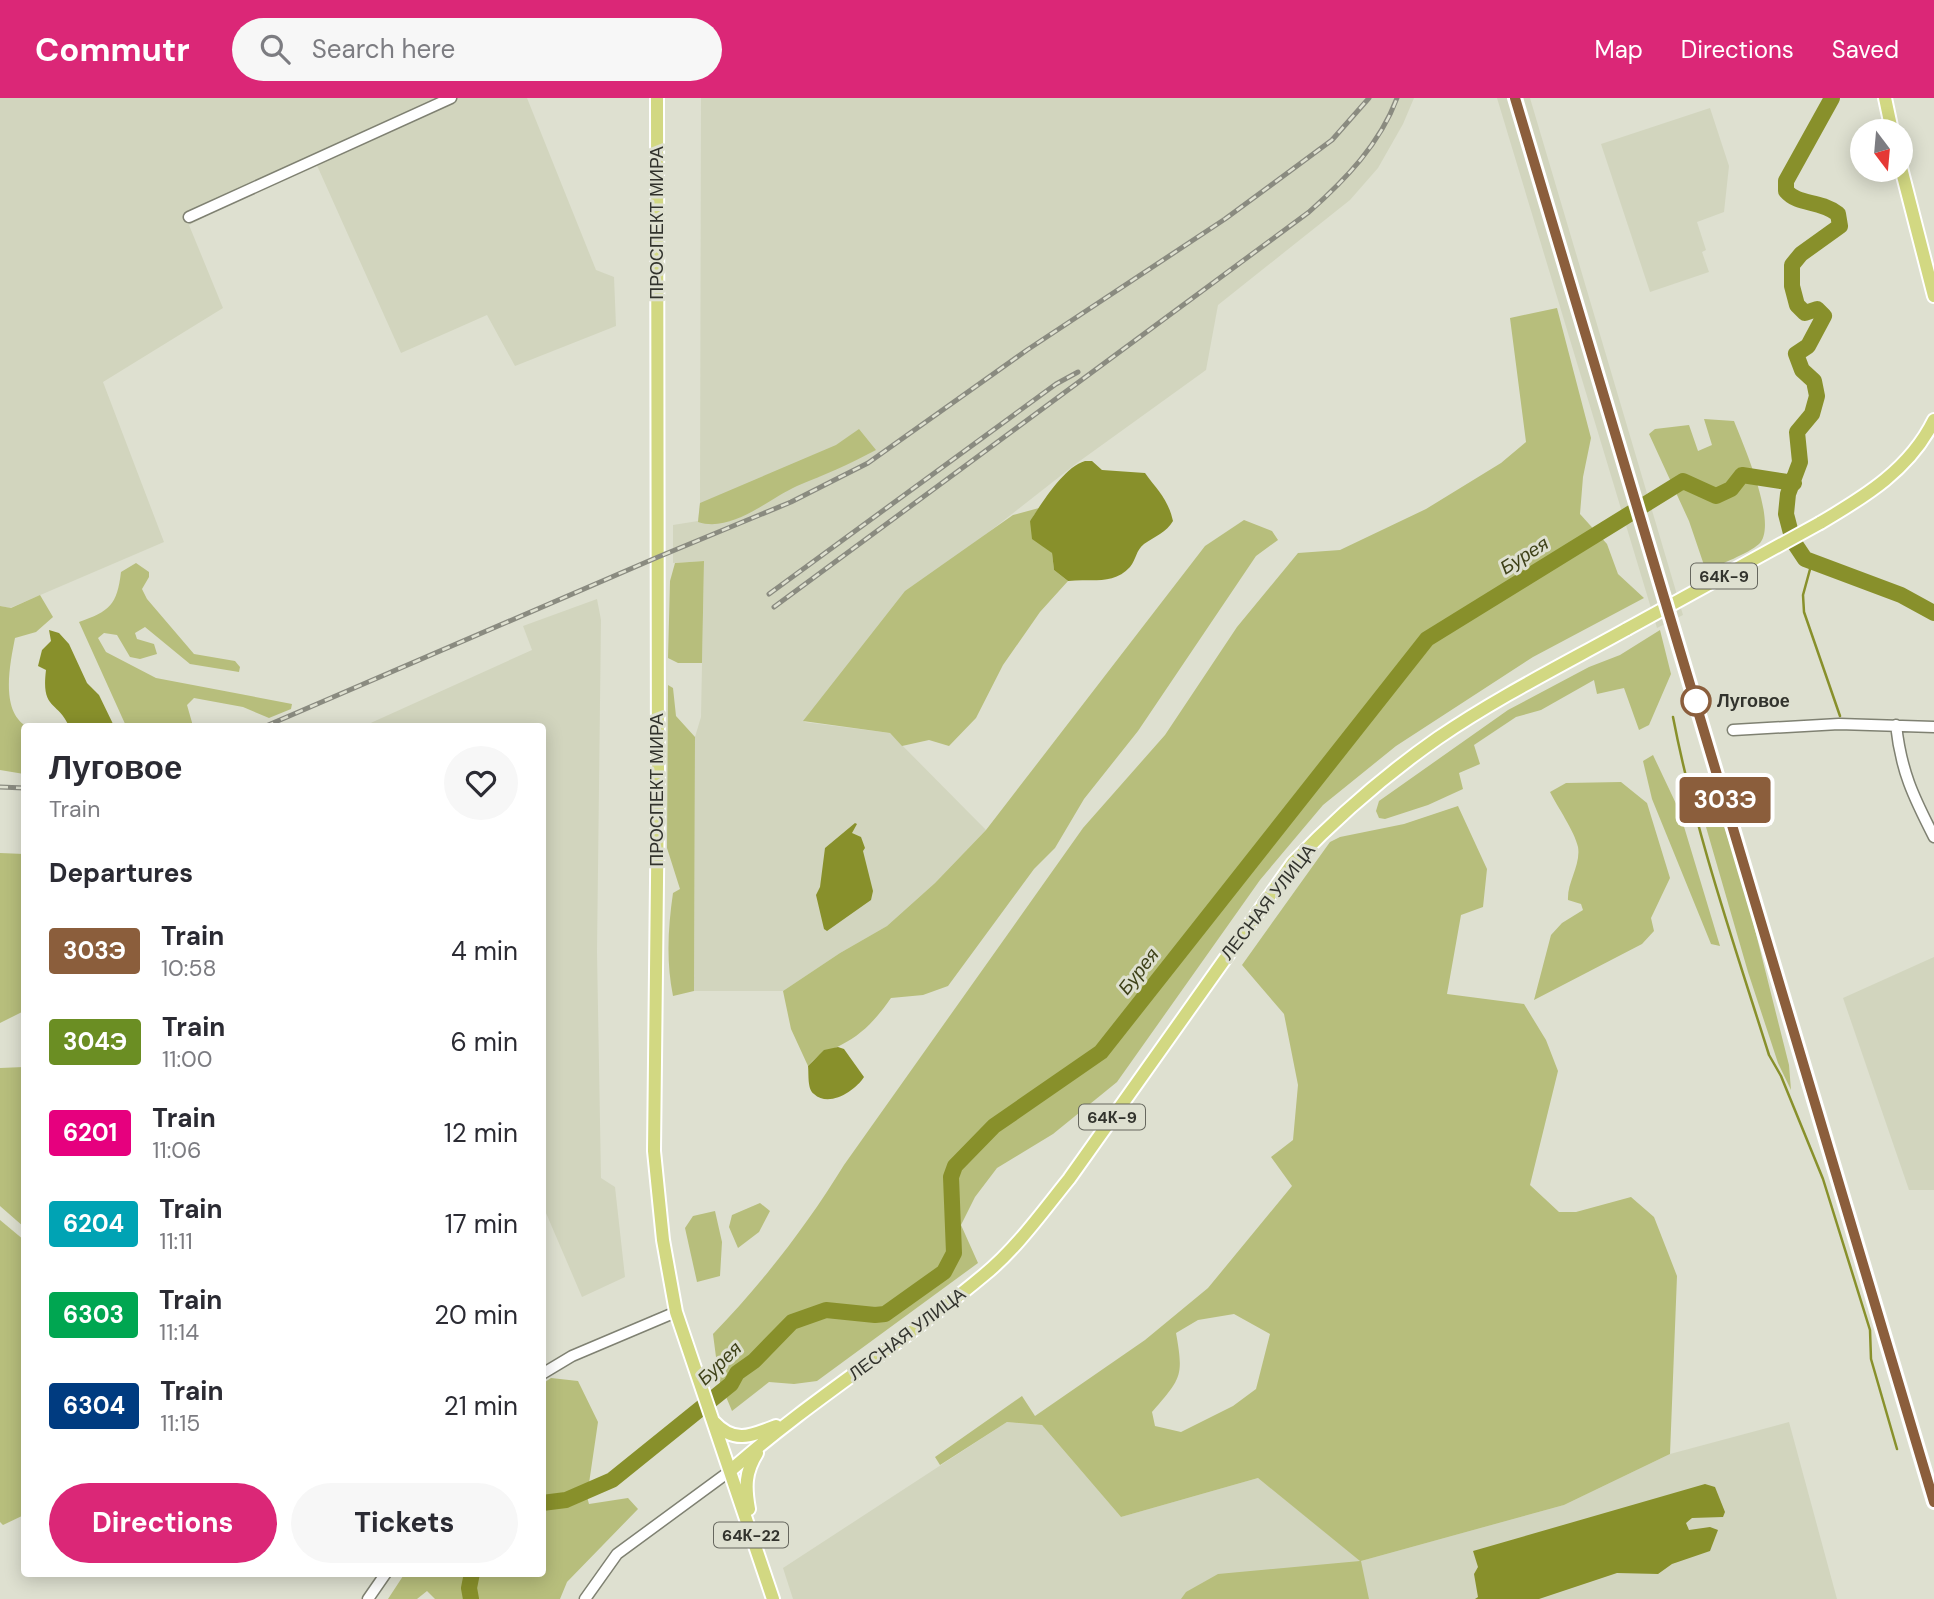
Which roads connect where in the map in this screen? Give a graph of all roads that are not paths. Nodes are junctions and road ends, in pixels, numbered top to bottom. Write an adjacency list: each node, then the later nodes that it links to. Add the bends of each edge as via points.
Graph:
1 (452, 98): 6 (street)
2 (657, 98): 13 (main road, ПРОСПЕКТ МИРА, via 654,1151)
3 (1885, 98): 4 (main road)
4 (1889, 119)
5 (1905, 182): 7 (main road)
6 (190, 217)
7 (1934, 296)
8 (1934, 420): 16 (main road, ЛЕСНАЯ УЛИЦА / 64К-9, bridge, via 1924,440 1894,474 1860,500 1505,696 1438,738 1328,826 1293,863 1035,1221 986,1274)
9 (1896, 725): 10 (street); 11 (street); 12 (street, via 1900,760)
10 (1934, 727)
11 (1733, 730)
12 (1934, 837)
13 (676, 1312): 14 (street); 15 (main road, ПРОСПЕКТ МИРА)
14 (546, 1372)
15 (711, 1418): 16 (main road, via 735,1438); 18 (main road, ПРОСПЕКТ МИРА)
16 (789, 1421): 17 (main road, ЛЕСНАЯ УЛИЦА / 64К-9)
17 (765, 1439): 18 (main road, ЛЕСНАЯ УЛИЦА / 64К-9); 19 (main road, via 745,1480)
18 (730, 1471): 19 (main road, 64К-22); 22 (street, via 617,1554)
19 (755, 1547): 23 (main road, 64К-22)
20 (383, 1577): 21 (street)
21 (368, 1599)
22 (585, 1599)
23 (773, 1599)

